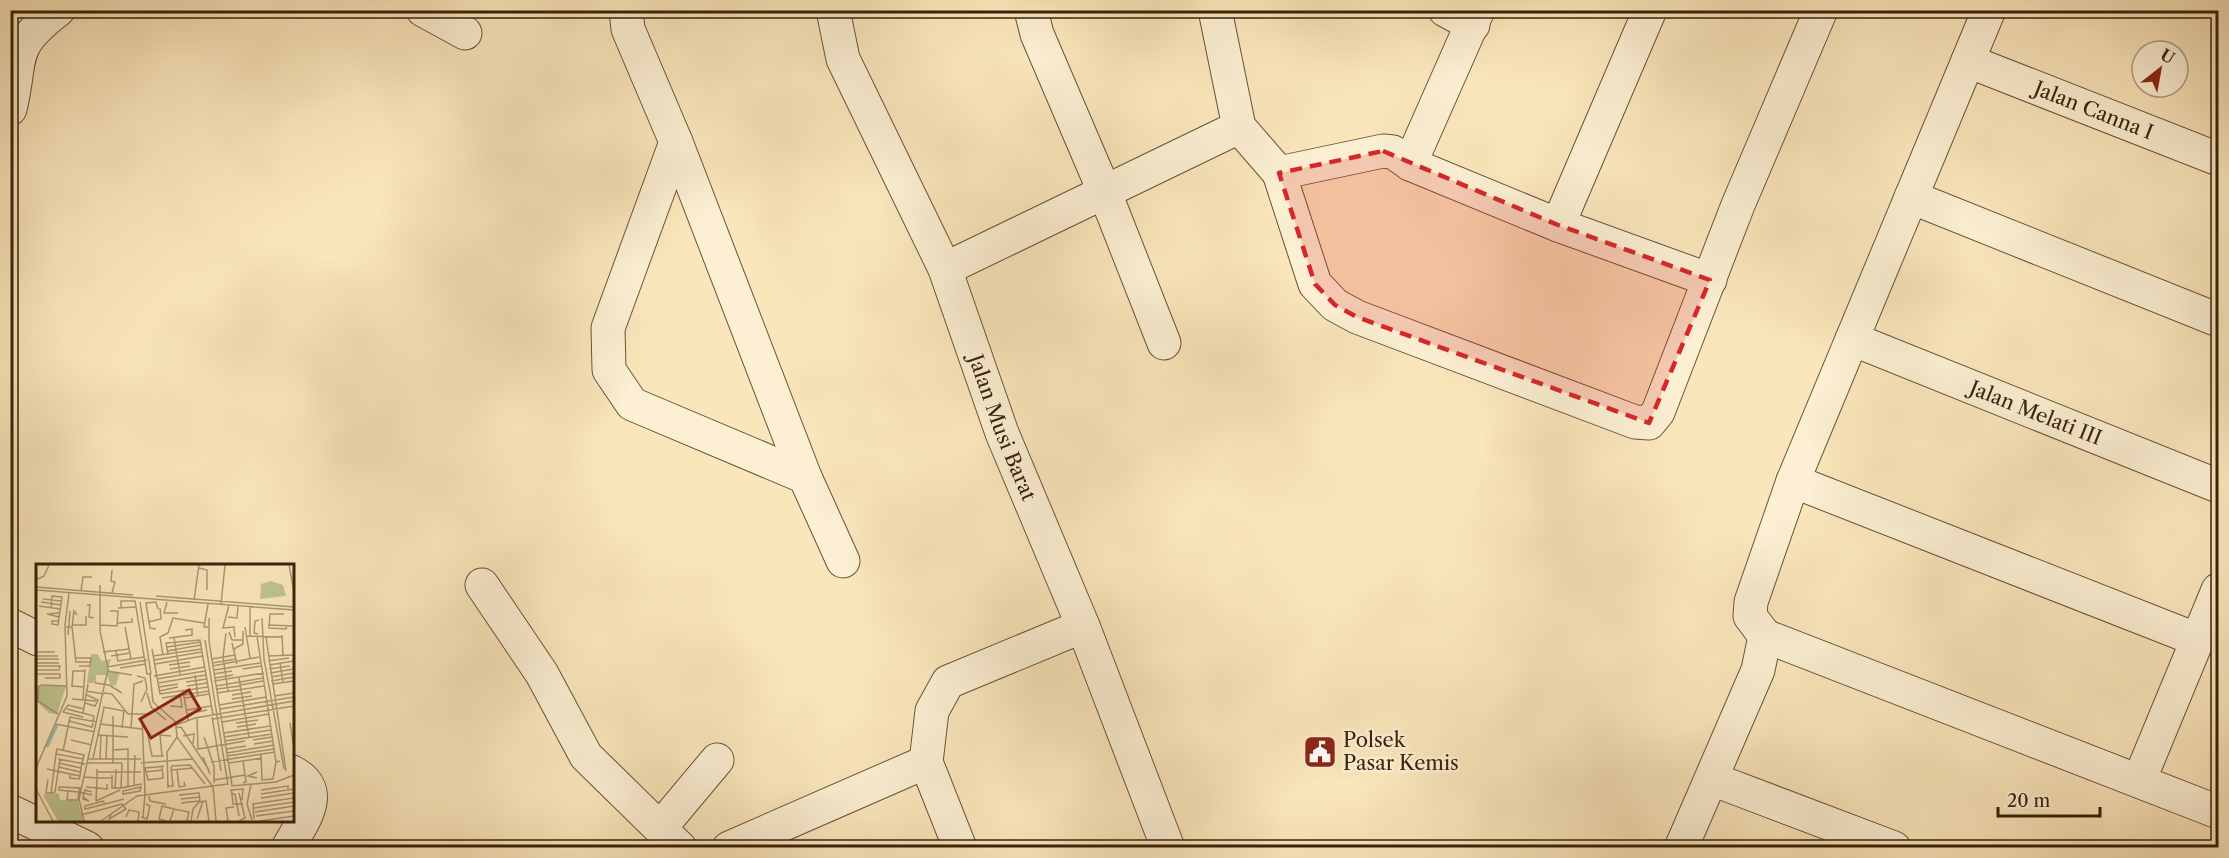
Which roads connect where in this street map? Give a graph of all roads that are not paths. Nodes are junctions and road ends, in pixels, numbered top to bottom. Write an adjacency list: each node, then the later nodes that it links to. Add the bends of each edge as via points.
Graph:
1 (58, 10): 13 (street, via 34,29 23,44 16,63)
2 (423, 10): 11 (street)
3 (833, 10): 22 (street, Jalan Musi Barat, via 843,59)
4 (1031, 10): 19 (street, via 1037,34)
5 (1215, 10): 14 (street)
6 (1650, 10): 21 (street)
7 (1821, 10): 23 (street)
8 (1989, 10): 12 (street)
9 (1465, 15): 17 (street)
10 (620, 17): 15 (street)
11 (465, 33)
12 (1968, 61): 16 (street, Jalan Canna I); 20 (street)
13 (10, 109)
14 (1239, 127): 18 (street); 19 (street)
15 (676, 142): 27 (street); 27 (street, via 608,328 609,370 632,404)
16 (2218, 159)
17 (1410, 164): 18 (street, via 1393,152 1383,151); 21 (street)
18 (1279, 173): 23 (street, via 1315,284 1335,305 1356,317 1635,422 1649,423 1658,412)
19 (1105, 193): 22 (street); 26 (street)
20 (1911, 196): 24 (street); 25 (street)
21 (1558, 225): 23 (street)
22 (945, 269): 34 (street, Jalan Musi Barat, via 1002,433)
23 (1710, 280)
24 (2218, 320)
25 (1852, 339): 28 (street); 29 (street, Jalan Melati III)
26 (1164, 343)
27 (804, 477): 30 (street)
28 (1793, 481): 35 (street, via 1751,602 1750,616); 37 (street)
29 (2218, 486)
30 (843, 561)
31 (482, 585): 45 (street, via 542,675 586,756)
32 (2218, 590): 37 (street)
33 (10, 625): 36 (street)
34 (1083, 626): 39 (street, via 948,682 932,711); 50 (street, Jalan Musi Barat)
35 (1765, 636): 41 (street, via 1758,670); 42 (street)
36 (36, 638)
37 (2198, 640): 42 (street)
38 (717, 760): 45 (street)
39 (926, 762): 48 (street); 49 (street)
40 (294, 773): 47 (street, via 303,777 311,805)
41 (1712, 779): 51 (street); 52 (street)
42 (2139, 781): 44 (street)
43 (10, 811): 46 (street)
44 (2218, 812)
45 (670, 838)
46 (87, 848)
47 (288, 848)
48 (729, 848)
49 (960, 848)
50 (1168, 848)
51 (1681, 848)
52 (1894, 848)

